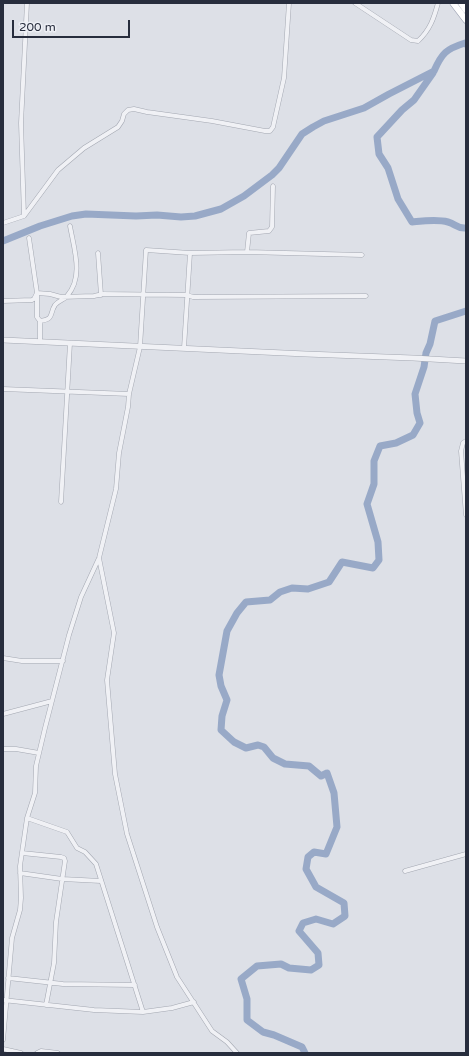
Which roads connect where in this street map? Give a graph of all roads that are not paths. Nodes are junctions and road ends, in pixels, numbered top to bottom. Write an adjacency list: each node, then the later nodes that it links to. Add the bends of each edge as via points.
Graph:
1 (26, 3): 10 (street, via 21,123)
2 (288, 3): 10 (street, via 284,78 270,131 128,110 118,127 84,148 58,170)
3 (355, 3): 4 (street, via 411,40 418,41 434,21)
4 (438, 3)
5 (453, 3): 8 (main road)
6 (461, 3): 7 (main road)
7 (466, 10)
8 (466, 20)
9 (273, 186): 14 (street, via 272,227 269,231 249,233)
10 (24, 216): 11 (street)
11 (3, 223)
12 (70, 226): 23 (street, via 77,274)
13 (28, 238): 18 (street)
14 (247, 252): 16 (street); 17 (street)
15 (98, 253): 19 (street)
16 (190, 253): 20 (street, via 146,250); 21 (street)
17 (362, 255)
18 (37, 294): 23 (street); 24 (street, via 32,300); 25 (street, via 36,311)
19 (101, 295): 20 (street); 23 (street)
20 (143, 295): 21 (street); 29 (street)
21 (187, 295): 22 (street); 30 (street)
22 (366, 296)
23 (67, 297): 25 (street, via 59,300 48,320)
24 (3, 301)
25 (40, 321): 27 (street)
26 (3, 340): 28 (street)
27 (40, 340)
28 (70, 343): 29 (street); 33 (street)
29 (140, 347): 30 (street); 34 (street)
30 (184, 348): 31 (street)
31 (466, 361)
32 (3, 389): 33 (street)
33 (68, 391): 34 (street); 37 (street)
34 (129, 394): 39 (street, via 116,489)
35 (466, 441): 36 (street)
36 (464, 448): 38 (street, via 461,451)
37 (61, 502)
38 (466, 516)
39 (99, 558): 41 (street, via 81,597); 57 (street, via 114,633 107,680 115,774 127,834 157,927 177,977)
40 (3, 658): 41 (street, via 22,661)
41 (63, 661): 42 (street)
42 (52, 701): 43 (street); 45 (street)
43 (3, 714)
44 (3, 749): 45 (street)
45 (39, 753): 46 (street, via 35,793)
46 (27, 818): 47 (street); 52 (street, via 67,832 77,848 85,852 96,864)
47 (22, 853): 50 (street); 51 (street, via 64,858)
48 (466, 854): 49 (street)
49 (405, 871)
50 (20, 873): 51 (street); 53 (street, via 20,910 12,938)
51 (62, 879): 52 (street); 54 (street)
52 (101, 881): 55 (street)
53 (8, 978): 54 (street); 56 (street)
54 (50, 983): 55 (street); 58 (street)
55 (135, 985): 59 (street)
56 (4, 1000): 58 (street); 60 (street)
57 (194, 1002): 59 (street); 65 (street, via 212,1031)
58 (46, 1005): 59 (street)
59 (143, 1012)
60 (3, 1040)
61 (3, 1049): 62 (street)
62 (21, 1053)
63 (37, 1053): 64 (street)
64 (58, 1053)
65 (237, 1053)

